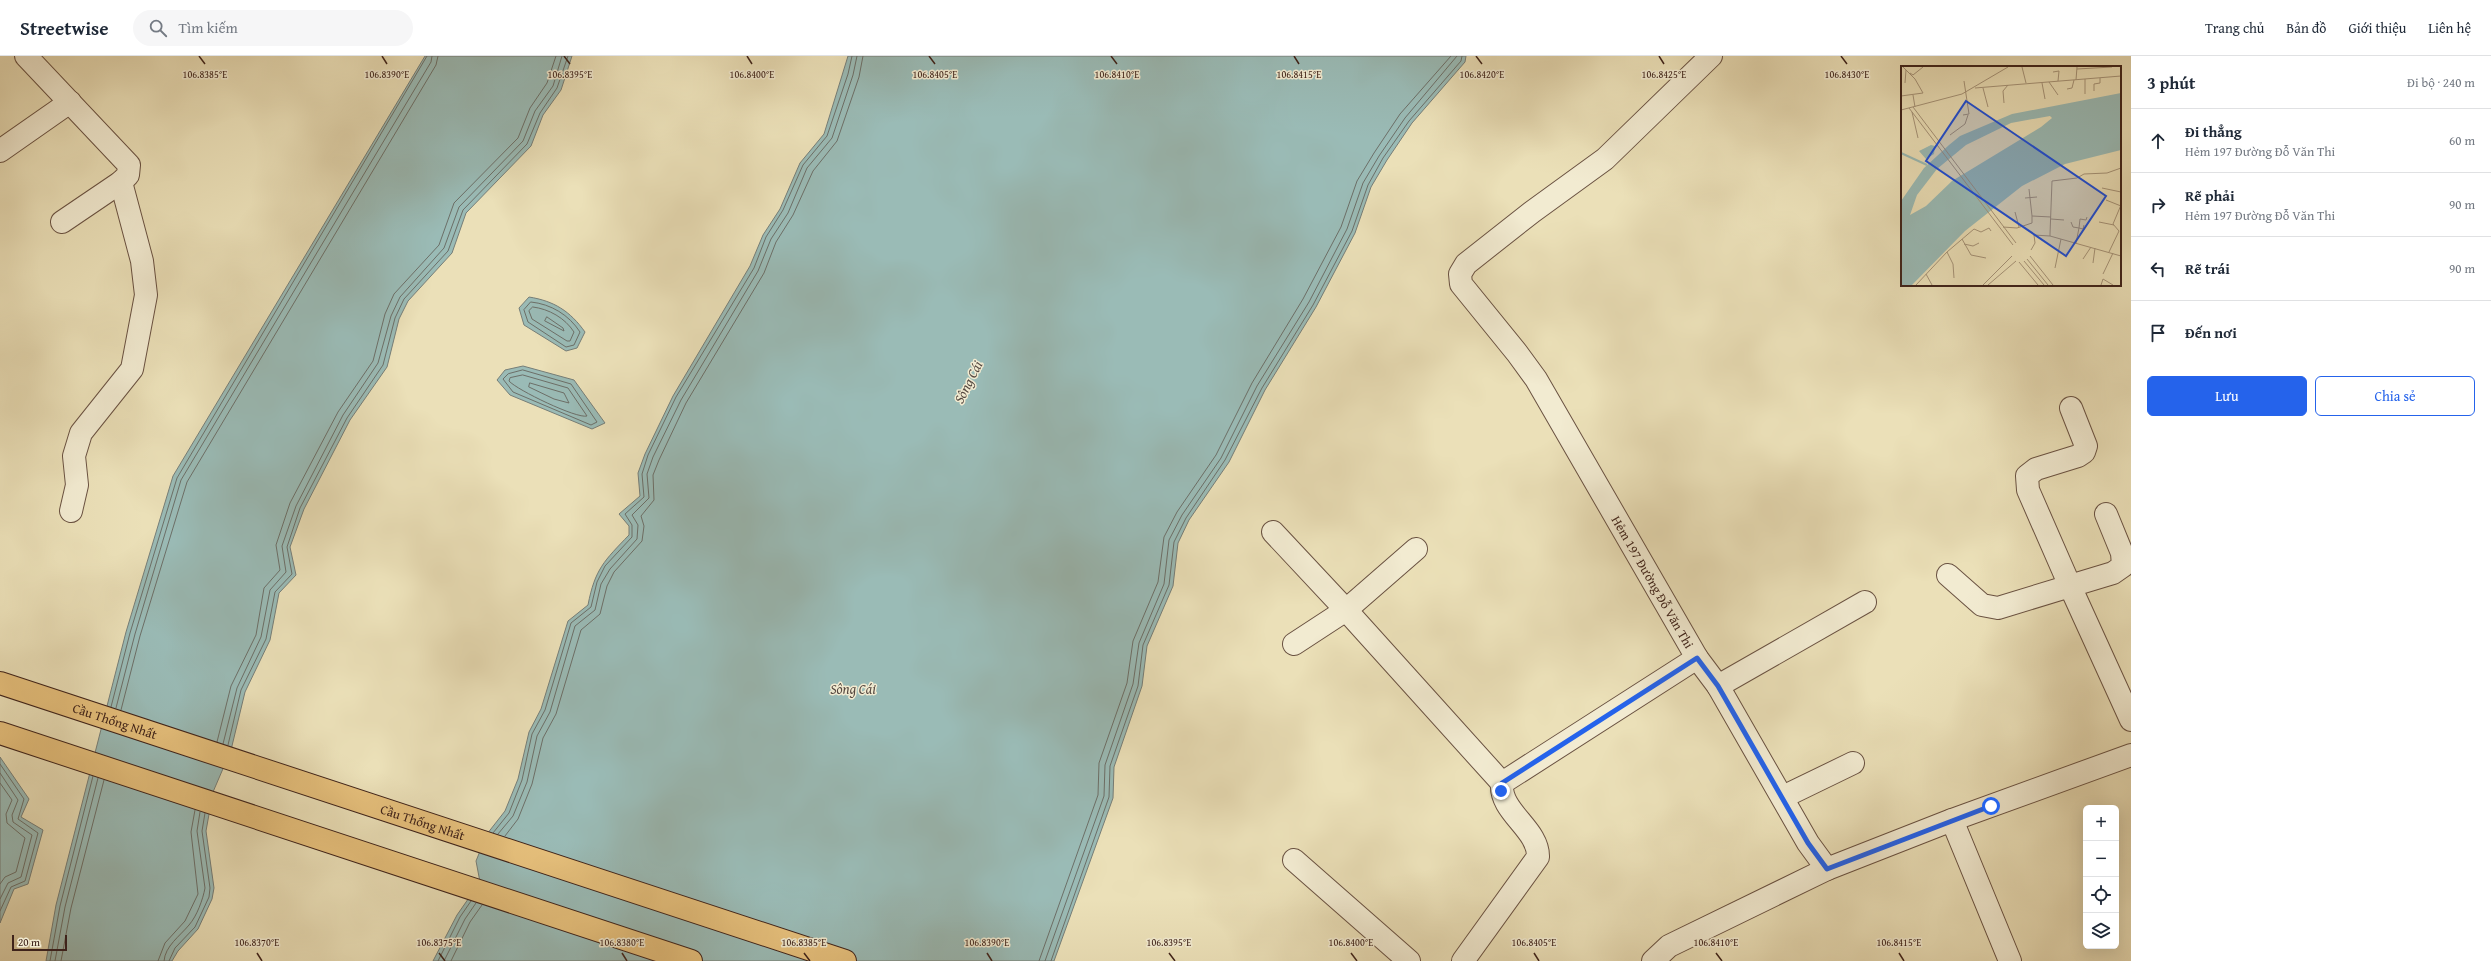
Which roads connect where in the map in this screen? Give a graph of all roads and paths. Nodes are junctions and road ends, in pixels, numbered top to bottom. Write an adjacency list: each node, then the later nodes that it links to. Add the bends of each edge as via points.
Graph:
1 (26, 56): 3 (street)
2 (1711, 56): 17 (street, Hẻm 197 Đường Đỗ Văn Thi, via 1605,159 1466,264 1460,274 1461,284 1517,353 1564,425)
3 (70, 102): 4 (street); 5 (street, via 129,165 128,175)
4 (0, 151)
5 (121, 182): 6 (street); 8 (street, via 142,261 145,302 132,369 80,433 74,456 77,485)
6 (62, 222)
7 (2071, 408): 13 (street, via 2086,446 2084,452 2036,469 2026,480)
8 (71, 511)
9 (2106, 514): 13 (street, via 2122,554 2123,566 2113,573)
10 (1273, 532): 15 (street)
11 (1416, 549): 15 (street)
12 (1948, 575): 13 (street, via 1982,605 1998,608)
13 (2070, 586): 20 (street)
14 (1865, 602): 19 (street)
15 (1346, 610): 16 (street); 24 (street)
16 (1294, 644)
17 (1697, 658): 19 (street, Hẻm 197 Đường Đỗ Văn Thi); 24 (street)
18 (0, 683): 30 (main road, Cầu Thống Nhất)
19 (1718, 686): 25 (street, Hẻm 197 Đường Đỗ Văn Thi)
20 (2131, 720)
21 (0, 733): 29 (main road)
22 (2131, 755): 26 (street)
23 (1853, 763): 25 (street)
24 (1502, 783): 32 (street, via 1501,791 1505,800 1534,841 1538,857)
25 (1783, 797): 28 (street, Hẻm 197 Đường Đỗ Văn Thi, via 1808,843)
26 (1952, 820): 28 (street); 34 (street)
27 (1294, 860): 31 (street)
28 (1827, 869): 33 (street, via 1669,946)
29 (691, 961)
30 (845, 961)
31 (1409, 961)
32 (1463, 961)
33 (1653, 961)
34 (2010, 961)

